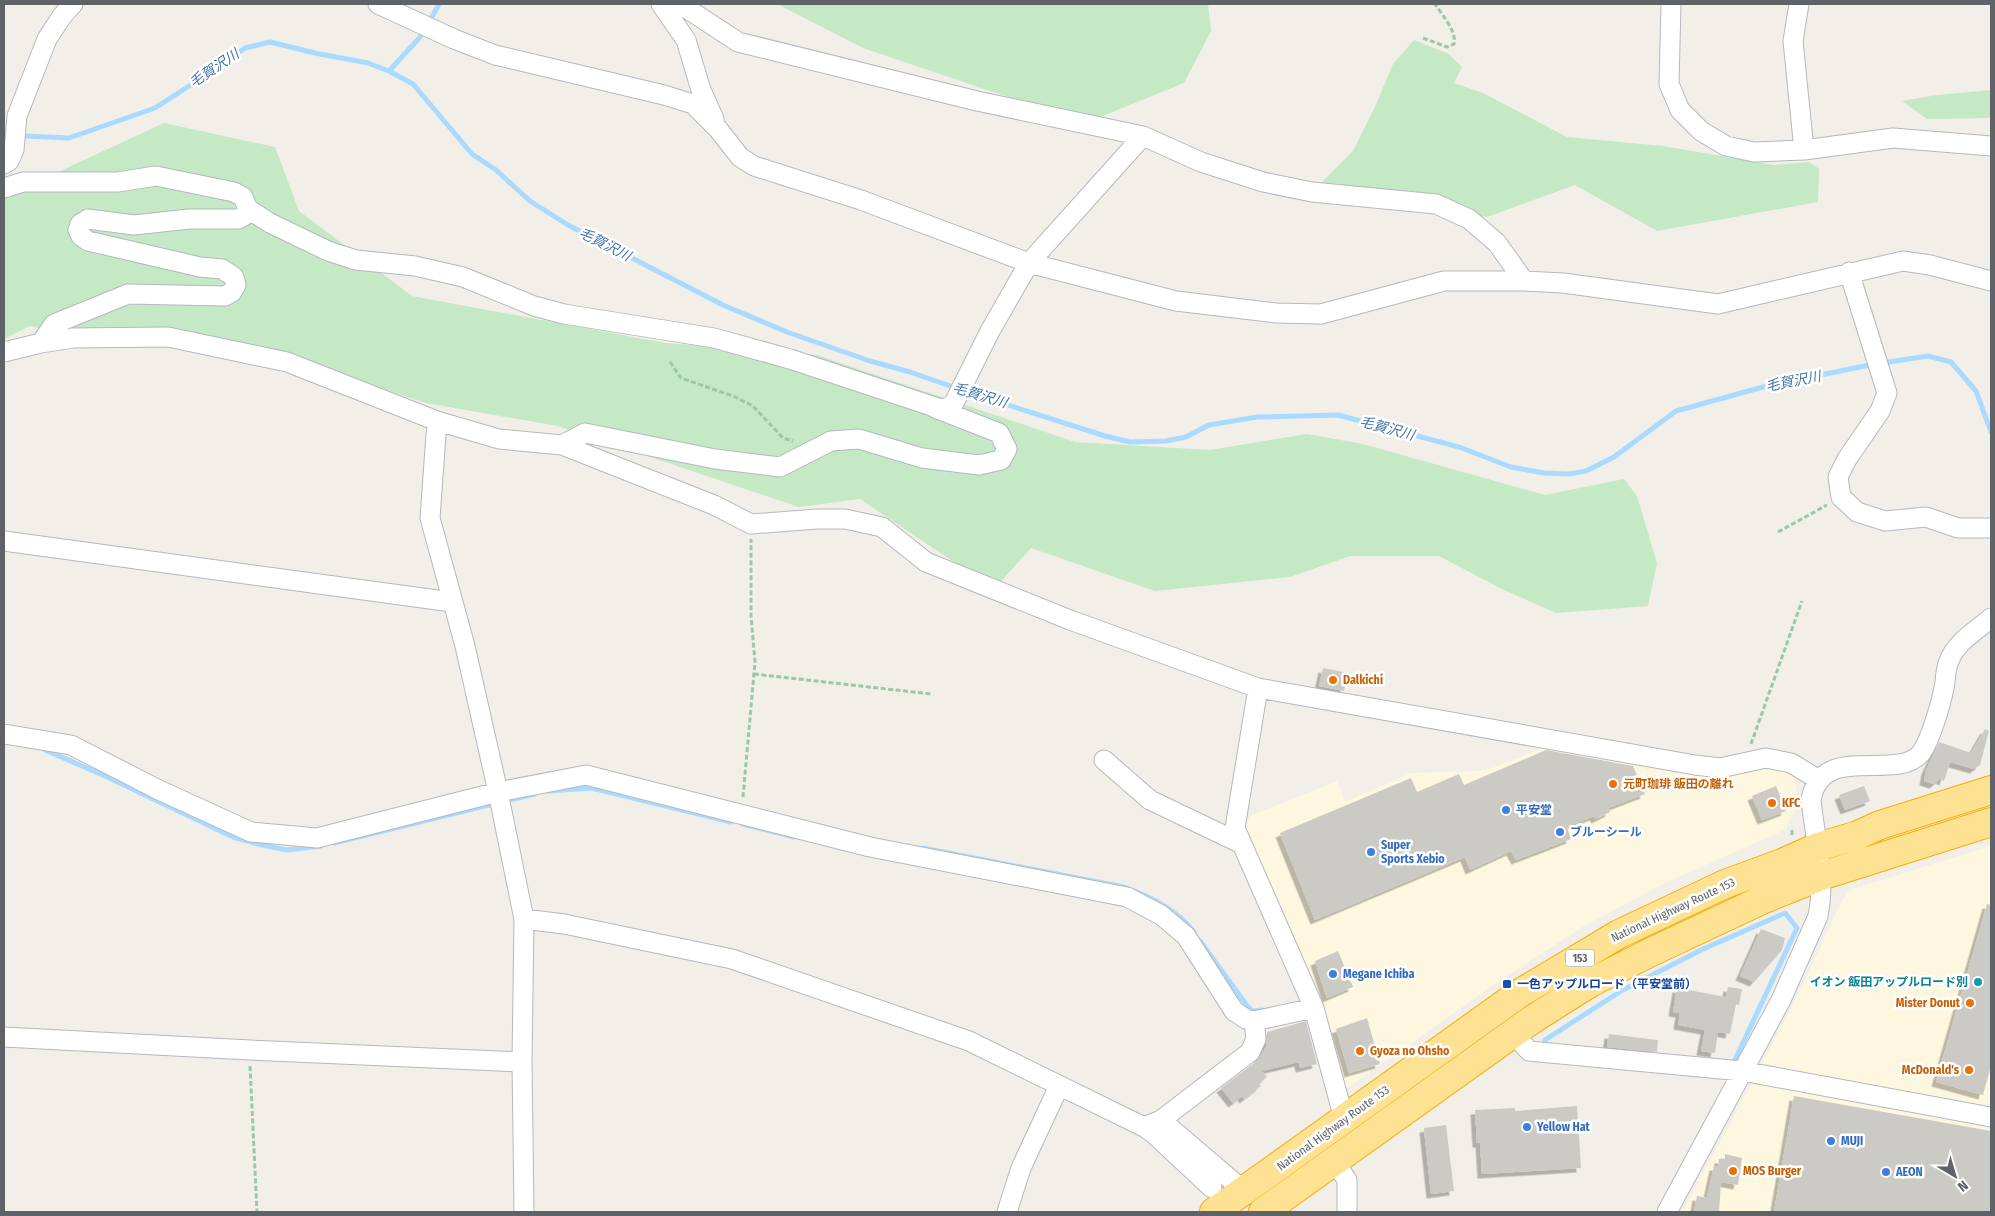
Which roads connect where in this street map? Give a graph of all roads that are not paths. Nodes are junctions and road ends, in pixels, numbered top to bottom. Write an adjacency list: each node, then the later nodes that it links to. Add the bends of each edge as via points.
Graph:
1 (73, 4): 11 (street, via 46,39 17,116 9,161)
2 (378, 4): 7 (street, via 495,55 693,104)
3 (661, 4): 7 (street, via 686,40 701,90)
4 (680, 4): 8 (street, via 738,42 977,102)
5 (1671, 4): 10 (street, via 1669,84 1680,110 1701,131 1726,146 1754,152)
6 (1799, 4): 10 (street, via 1793,41)
7 (718, 129): 14 (street, via 740,157 754,166 861,200)
8 (1143, 136): 14 (street); 16 (street, via 1201,162 1263,182 1312,192 1436,204 1469,219 1497,243)
9 (1991, 146): 10 (street, via 1893,138)
10 (1804, 150)
11 (4, 164)
12 (4, 188): 13 (street, via 23,182 118,182 156,176 234,192 243,197)
13 (248, 209): 18 (street, via 238,219 189,219 134,225 88,219 80,224 78,230 88,241 200,267 222,269 234,277 236,285 225,296 128,294 54,324); 20 (street, via 328,251 356,260 415,266 463,277 534,306 564,314 714,338)
14 (1029, 263): 16 (street, via 1176,301 1285,313 1321,314 1444,281); 20 (street, via 954,403 944,410)
15 (1849, 272): 16 (street, via 1718,304 1563,283); 17 (street, via 1903,261); 23 (street, via 1887,393 1880,411 1838,477 1841,497 1857,512 1884,521 1926,517 1958,528)
16 (1524, 281)
17 (1991, 281)
18 (41, 343): 19 (street); 21 (street, via 73,338 168,337 287,362)
19 (4, 352)
20 (915, 400): 22 (street, via 999,433 1007,449 1001,460 979,464 922,458 859,439 830,441 780,467 715,459 585,433)
21 (437, 420): 22 (street, via 500,440); 25 (street, via 430,518)
22 (562, 445): 29 (street, via 714,505 750,524 845,519 882,527 926,562 1070,620)
23 (1991, 528)
24 (4, 541): 25 (street)
25 (452, 602): 34 (street)
26 (1991, 618): 28 (street, via 1961,642 1948,662)
27 (1991, 637): 28 (street, via 1985,637 1974,645 1952,682)
28 (1945, 687): 32 (street, via 1930,732 1920,753 1912,759 1898,764 1846,766)
29 (1258, 688): 32 (street, via 1695,765 1720,768 1766,758 1791,763); 36 (street, via 1235,828)
30 (4, 734): 34 (street, via 71,745 251,832 318,838)
31 (1104, 760): 36 (street, via 1150,800)
32 (1819, 780): 37 (street, via 1811,800)
33 (1991, 790): 37 (highway, National Highway Route 153 / 153)
34 (498, 792): 39 (street); 41 (street, via 586,775 870,848 1127,897 1161,915 1186,936 1234,1011)
35 (1991, 822): 38 (highway, 153)
36 (1242, 844): 40 (street)
37 (1818, 847): 38 (street); 48 (highway, National Highway Route 153 / 153, via 1725,884 1619,934 1520,993)
38 (1821, 876): 42 (highway, 153, via 1649,953 1590,984); 45 (street, via 1818,916 1780,1000)
39 (524, 919): 44 (street); 46 (street, via 564,924 732,959 969,1041)
40 (1314, 1008): 41 (street); 48 (street)
41 (1254, 1021): 49 (street, via 1256,1039 1250,1052)
42 (1513, 1033): 45 (street, via 1529,1051); 50 (highway, 153)
43 (4, 1037): 44 (street)
44 (522, 1062): 53 (street)
45 (1744, 1066): 47 (street); 57 (street)
46 (1059, 1086): 49 (street); 54 (street, via 1021,1168)
47 (1991, 1117)
48 (1344, 1120): 51 (highway, National Highway Route 153 / 153)
49 (1152, 1124): 51 (street); 52 (street, via 1154,1134)
50 (1334, 1161): 55 (highway, 153); 56 (street, via 1347,1180)
51 (1244, 1191): 52 (highway, National Highway Route 153 / 153)
52 (1213, 1200)
53 (524, 1212)
54 (1007, 1212)
55 (1263, 1212)
56 (1347, 1212)
57 (1667, 1212)

